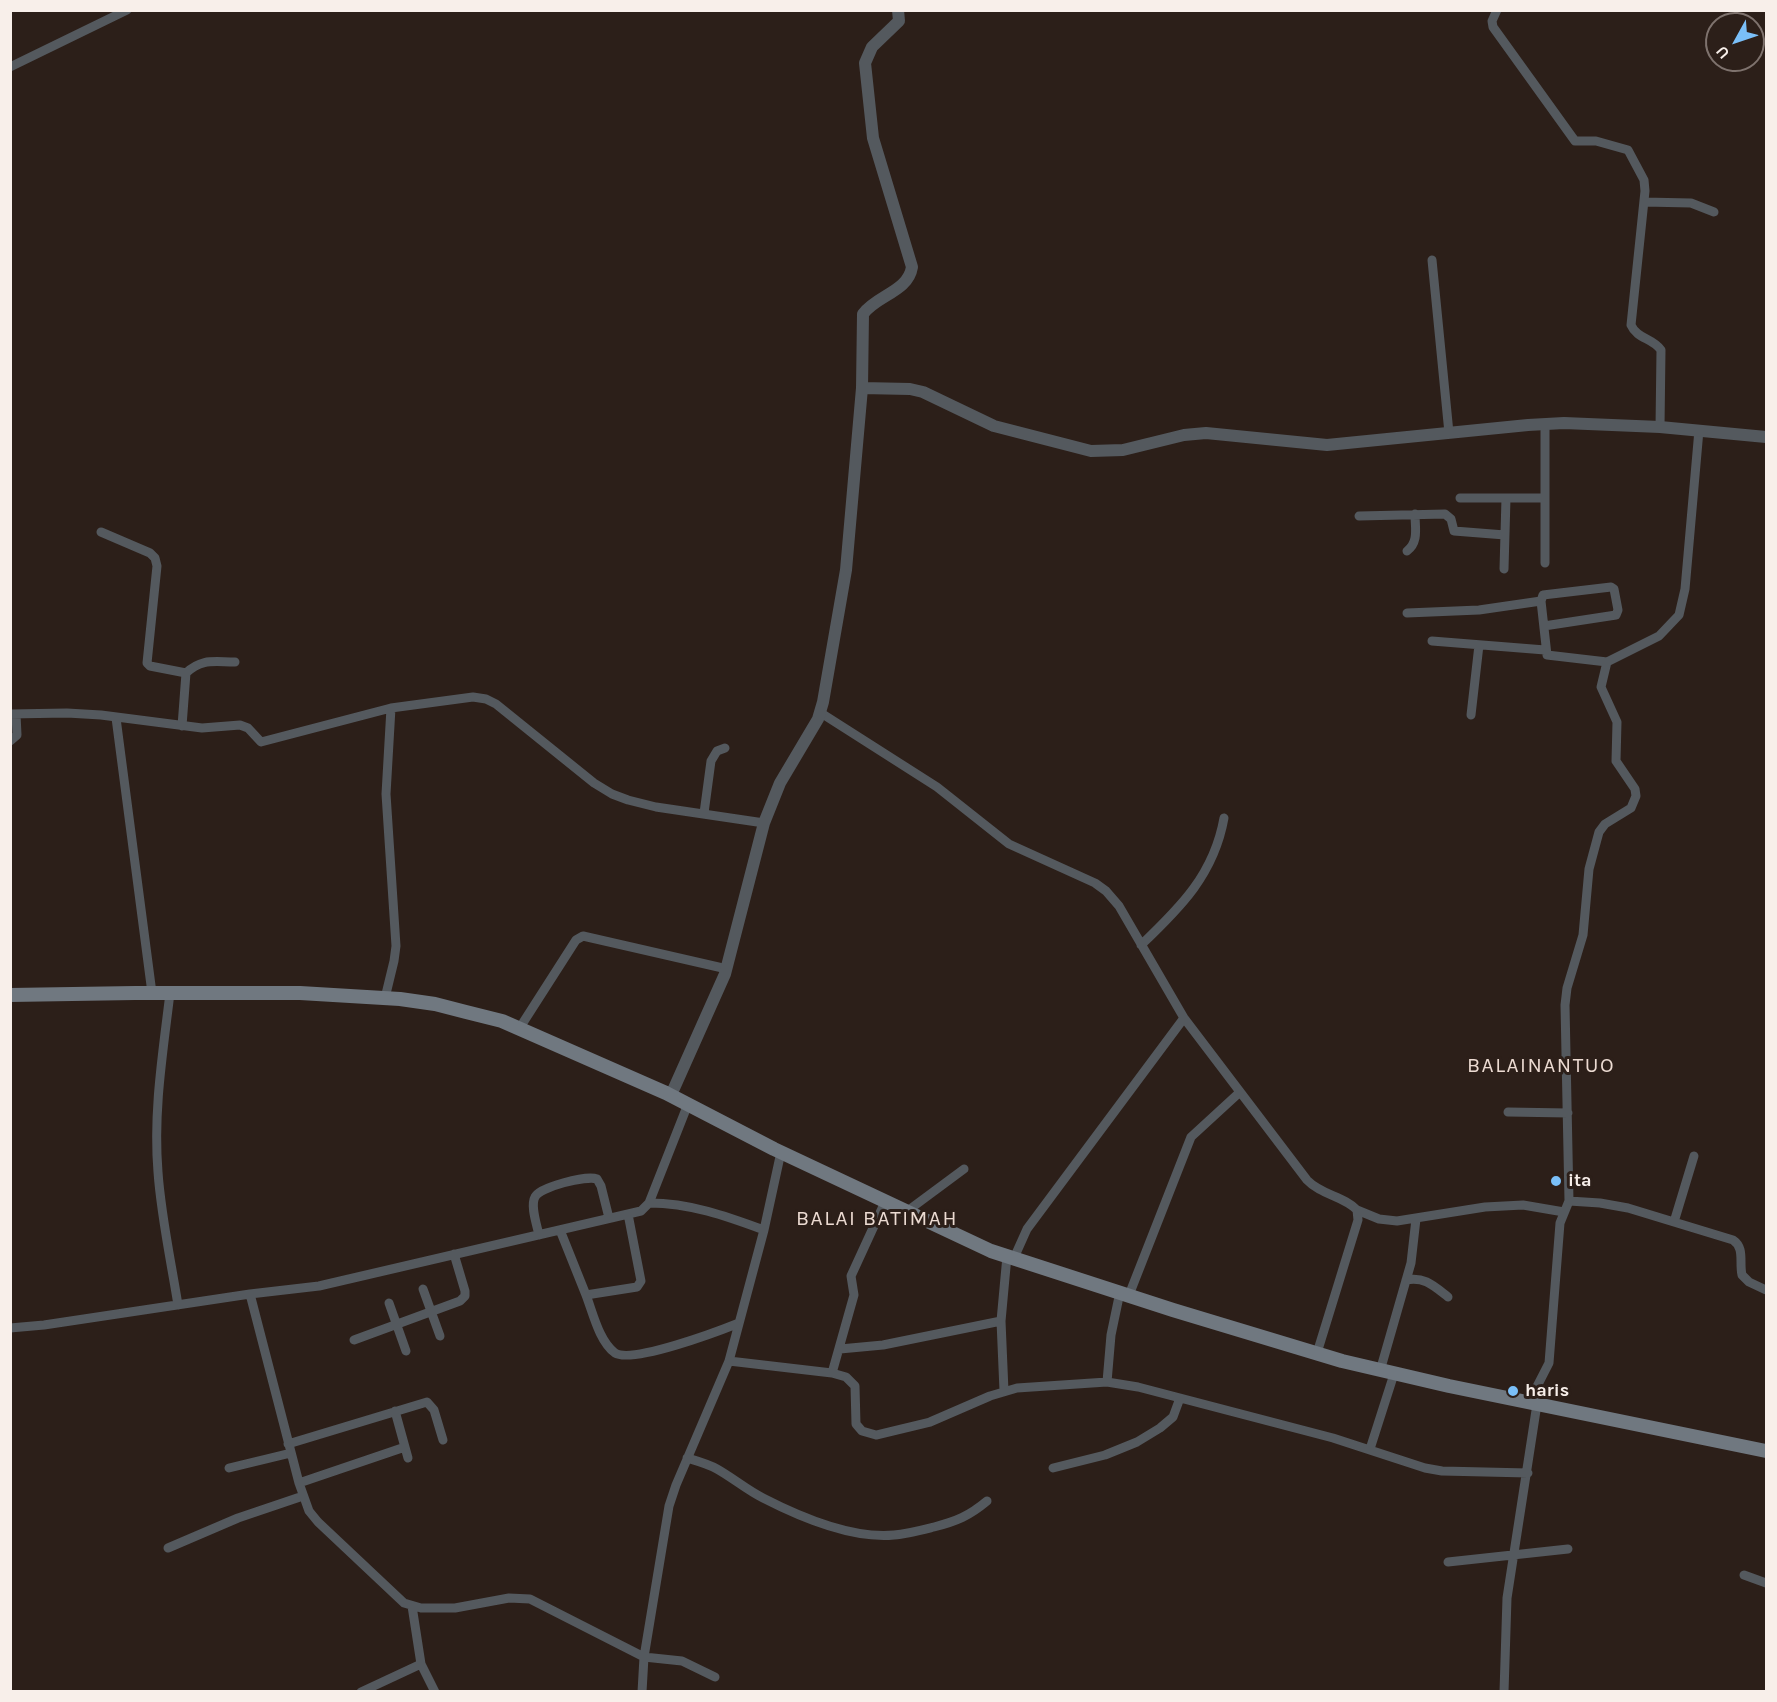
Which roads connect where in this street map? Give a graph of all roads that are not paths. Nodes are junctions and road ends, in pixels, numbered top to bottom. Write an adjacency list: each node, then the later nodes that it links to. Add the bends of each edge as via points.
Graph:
1 (127, 10): 4 (street)
2 (898, 10): 8 (street, via 899,21 872,48 865,63 873,138 912,267 906,282 863,314)
3 (1497, 10): 5 (street, via 1492,25 1575,141 1596,141 1628,150 1644,180)
4 (10, 67)
5 (1644, 202): 6 (street, via 1691,203); 10 (street, via 1630,325 1661,350)
6 (1714, 212)
7 (1432, 260): 12 (street)
8 (862, 388): 12 (street, via 923,392 1000,428 1100,452 1199,433 1327,445); 34 (street, via 846,570)
9 (1545, 424): 10 (street); 12 (street); 16 (street)
10 (1660, 427): 11 (street)
11 (1699, 430): 13 (street); 31 (street, via 1685,589 1679,615 1659,636)
12 (1449, 433)
13 (1767, 437)
14 (1460, 498): 15 (street)
15 (1506, 498): 16 (street); 20 (street)
16 (1545, 498): 22 (street)
17 (1415, 514): 18 (street); 20 (street, via 1445,514 1458,533); 21 (street, via 1416,540)
18 (1359, 516)
19 (101, 532): 32 (street, via 155,558 147,663)
20 (1505, 535): 23 (street)
21 (1407, 551)
22 (1545, 563)
23 (1504, 569)
24 (1541, 601): 25 (street, via 1479,610); 26 (street); 26 (street, via 1543,595 1611,587 1618,610 1614,616)
25 (1407, 613)
26 (1544, 626): 29 (street)
27 (1432, 640): 28 (street)
28 (1479, 645): 29 (street); 36 (street)
29 (1545, 650): 31 (street, via 1551,657)
30 (235, 662): 32 (street, via 202,662)
31 (1607, 662): 56 (street, via 1601,687 1617,723 1617,761 1636,796 1631,808 1599,832 1589,869 1582,935 1565,1005)
32 (186, 673): 38 (street)
33 (391, 708): 38 (street, via 261,742 244,726); 41 (street, via 473,697 486,699 612,794 649,806); 49 (street, via 386,787 396,946)
34 (820, 713): 43 (street, via 780,783); 44 (street, via 937,787 1009,844 1095,883 1119,906)
35 (13, 714): 37 (street, via 67,713); 39 (street, via 17,735)
36 (1471, 714)
37 (116, 718): 38 (street); 46 (street)
38 (182, 726)
39 (10, 741)
40 (725, 748): 41 (street, via 711,761)
41 (704, 813): 43 (street)
42 (1224, 818): 44 (street, via 1213,857 1196,887)
43 (764, 823): 45 (street)
44 (1141, 945): 50 (street)
45 (727, 969): 51 (street, via 583,936 576,940); 53 (street)
46 (152, 993): 47 (main road); 48 (main road)
47 (170, 993): 49 (main road, via 300,993); 83 (street, via 157,1100 157,1159)
48 (10, 995)
49 (385, 998): 51 (main road, via 435,1004)
50 (1184, 1018): 52 (street); 74 (street)
51 (519, 1029): 53 (main road)
52 (1240, 1092): 63 (street, via 1313,1186); 78 (street, via 1188,1142)
53 (671, 1095): 54 (main road)
54 (688, 1104): 57 (main road); 62 (street)
55 (1508, 1112): 56 (street)
56 (1568, 1113): 60 (street)
57 (781, 1152): 61 (main road); 71 (street)
58 (1694, 1156): 69 (street)
59 (964, 1169): 64 (street)
60 (1569, 1201): 65 (street); 69 (street, via 1613,1204)
61 (885, 1202): 64 (main road); 91 (street, via 851,1276 854,1295)
62 (649, 1203): 66 (street); 71 (street, via 674,1203 704,1210)
63 (1357, 1210): 68 (street, via 1379,1219); 93 (street, via 1358,1220)
64 (906, 1212): 74 (main road)
65 (1564, 1212): 68 (street, via 1523,1204); 100 (street, via 1549,1363)
66 (628, 1214): 67 (street); 80 (street, via 639,1285)
67 (609, 1218): 70 (street); 72 (street, via 597,1179 586,1178 535,1195)
68 (1416, 1219): 75 (street)
69 (1674, 1222): 77 (street, via 1737,1242 1742,1275)
70 (560, 1230): 72 (street); 80 (street)
71 (764, 1230): 86 (street)
72 (539, 1234): 73 (street)
73 (454, 1254): 79 (street, via 320,1286); 84 (street, via 465,1296)
74 (1010, 1257): 78 (main road); 85 (street)
75 (1406, 1280): 81 (street, via 1422,1279); 95 (street)
76 (423, 1288): 84 (street)
77 (1767, 1290)
78 (1124, 1293): 93 (main road); 97 (street, via 1110,1343)
79 (250, 1294): 83 (street); 104 (street)
80 (586, 1296): 86 (street, via 603,1338 621,1355 697,1339)
81 (1448, 1297)
82 (389, 1302): 87 (street)
83 (178, 1305): 88 (street)
84 (431, 1312): 87 (street); 89 (street)
85 (1001, 1321): 91 (street, via 883,1345); 98 (street)
86 (739, 1323): 94 (street)
87 (398, 1324): 90 (street); 92 (street)
88 (10, 1328)
89 (440, 1336)
90 (354, 1340)
91 (840, 1349): 96 (street)
92 (406, 1351)
93 (1317, 1353): 95 (main road)
94 (729, 1361): 96 (street); 108 (street)
95 (1387, 1372): 100 (main road); 105 (street)
96 (832, 1373): 98 (street, via 853,1382 856,1424 862,1431 876,1435 930,1422)
97 (1107, 1382): 98 (street); 99 (street)
98 (1004, 1391)
99 (1180, 1398): 105 (street); 110 (street, via 1173,1417 1137,1442 1106,1455)
100 (1533, 1403): 106 (main road); 111 (street)
101 (395, 1411): 102 (street, via 422,1402 431,1404); 103 (street); 104 (street)
102 (443, 1440)
103 (405, 1447): 107 (street); 112 (street)
104 (290, 1448): 109 (street); 112 (street)
105 (1370, 1449): 111 (street, via 1434,1470)
106 (1767, 1451)
107 (408, 1458)
108 (687, 1458): 114 (street, via 715,1467 765,1499 826,1525 861,1533 893,1535 924,1530 972,1514); 122 (street, via 669,1506)
109 (229, 1468)
110 (1053, 1468)
111 (1528, 1473): 117 (street)
112 (299, 1483): 113 (street)
113 (303, 1496): 115 (street); 121 (street, via 309,1511 327,1533 397,1598)
114 (987, 1501)
115 (168, 1548)
116 (1568, 1549): 117 (street)
117 (1514, 1555): 118 (street); 130 (street, via 1507,1598)
118 (1448, 1562)
119 (1744, 1575): 120 (street)
120 (1767, 1583)
121 (412, 1606): 122 (street, via 455,1608 509,1598 530,1599); 123 (street)
122 (644, 1657): 124 (street, via 682,1661); 129 (street)
123 (421, 1665): 125 (street); 128 (street)
124 (715, 1677)
125 (385, 1682): 126 (street); 127 (street)
126 (361, 1692)
127 (390, 1692)
128 (435, 1692)
129 (642, 1692)
130 (1504, 1692)

